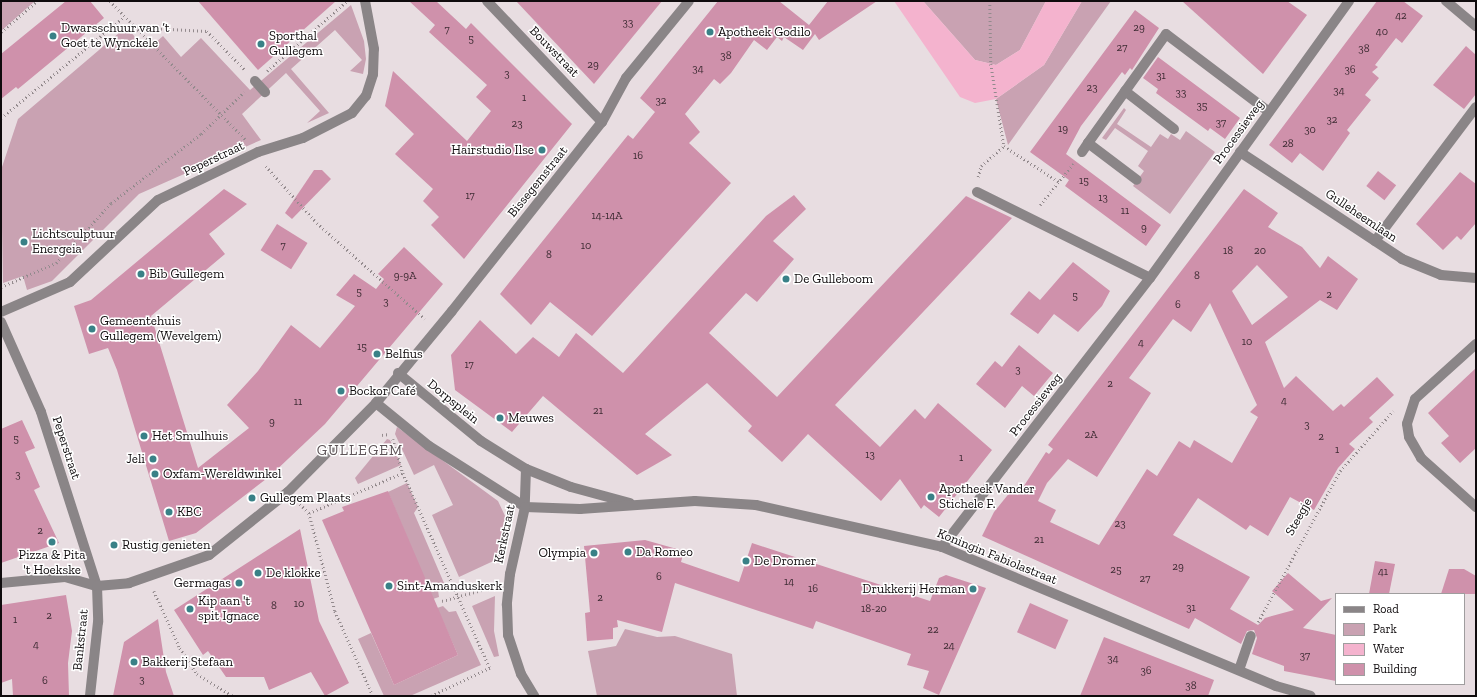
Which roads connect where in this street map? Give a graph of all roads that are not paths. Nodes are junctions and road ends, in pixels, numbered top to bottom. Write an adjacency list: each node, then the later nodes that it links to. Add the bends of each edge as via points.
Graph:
1 (365, 1): 22 (street, Peperstraat, via 374,49 373,74 366,96 352,113 332,125 258,152 158,200 70,282)
2 (487, 1): 12 (street, Bouwstraat)
3 (689, 1): 12 (street, Bissegemstraat, via 626,78)
4 (1349, 1): 11 (street, Processieweg)
5 (1446, 1): 6 (street)
6 (1476, 26)
7 (252, 78): 9 (street)
8 (1125, 91): 11 (street, via 1166,34); 13 (street); 14 (street)
9 (265, 92)
10 (1476, 107): 19 (street)
11 (1269, 112): 16 (street, Processieweg)
12 (602, 122): 25 (street, Bissegemstraat, via 457,305)
13 (1174, 129)
14 (1088, 143): 15 (street); 17 (street)
15 (1082, 152)
16 (1240, 152): 19 (street, Gulleheemlaan); 20 (street, Processieweg)
17 (1137, 180)
18 (977, 192): 20 (street)
19 (1375, 241): 21 (street, Gulleheemlaan, via 1402,259 1441,275)
20 (1150, 278): 31 (street, Processieweg)
21 (1476, 278)
22 (1, 312)
23 (1, 322): 33 (street, Peperstraat, via 41,412)
24 (1476, 344): 29 (street, via 1415,400 1407,424 1409,437 1421,458)
25 (398, 372): 26 (street); 27 (street, Dorpsplein, via 481,441)
26 (376, 403): 30 (street, via 429,446); 33 (street, via 332,451 231,540 209,555 113,587)
27 (526, 469): 28 (street, Koningin Fabiolastraat, via 571,487); 30 (street, Kerkstraat)
28 (634, 504): 30 (street, Koningin Fabiolastraat); 31 (street, Koningin Fabiolastraat, via 695,501 756,505)
29 (1476, 507)
30 (525, 508): 37 (street, Kerkstraat, via 510,574 508,635 521,674)
31 (942, 547): 35 (street, Koningin Fabiolastraat)
32 (1, 583): 33 (street, via 65,576)
33 (97, 586): 36 (street, Bankstraat, via 98,622)
34 (1251, 636): 35 (street)
35 (1239, 670): 38 (street, Koningin Fabiolastraat)
36 (90, 696)
37 (534, 696)
38 (1311, 696)

